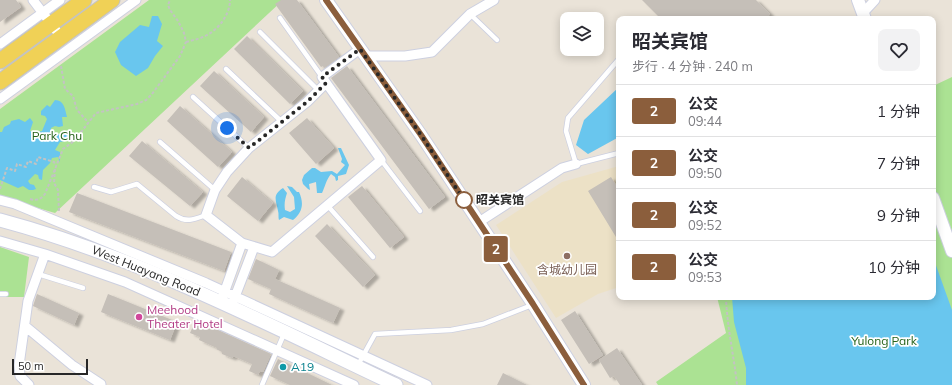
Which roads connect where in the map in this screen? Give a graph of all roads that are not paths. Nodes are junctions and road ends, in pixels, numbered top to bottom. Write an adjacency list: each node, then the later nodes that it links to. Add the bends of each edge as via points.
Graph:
1 (33, 0): 13 (street)
2 (60, 0): 13 (street)
3 (84, 0): 13 (main road)
4 (112, 0): 15 (main road)
5 (136, 0): 26 (street)
6 (326, 0): 18 (street)
7 (494, 0): 10 (street)
8 (858, 0): 11 (street)
9 (875, 0): 11 (street)
10 (470, 14): 16 (lane); 18 (street, via 432,52 405,56)
11 (864, 16)
12 (280, 18): 22 (lane)
13 (47, 19): 15 (street); 17 (street); 19 (main road)
14 (260, 32): 24 (lane)
15 (61, 37): 23 (main road)
16 (497, 40)
17 (0, 44)
18 (363, 52): 22 (street); 41 (street)
19 (0, 61)
20 (616, 62): 32 (lane, via 568,118 566,131)
21 (226, 70): 27 (lane)
22 (324, 80): 24 (street); 31 (street)
23 (0, 82)
24 (319, 91): 27 (street)
25 (193, 97): 29 (lane)
26 (0, 98)
27 (282, 122): 29 (street)
28 (160, 142): 34 (lane)
29 (249, 148): 34 (street)
30 (616, 154): 32 (lane)
31 (380, 160): 36 (street); 38 (lane)
32 (576, 164): 41 (street, via 562,168)
33 (94, 187): 39 (lane, via 112,192 137,184 183,220 195,220)
34 (215, 190): 39 (street)
35 (0, 200): 52 (street, via 15,204)
36 (327, 204): 44 (street, via 272,252); 47 (lane)
37 (936, 206): 45 (street)
38 (420, 211)
39 (206, 215): 43 (street)
40 (0, 220): 52 (main road, West Huayang Road, via 105,253)
41 (479, 222): 53 (street)
42 (0, 241): 46 (street)
43 (242, 242): 44 (street); 52 (street)
44 (254, 247): 52 (street)
45 (952, 251)
46 (45, 254): 48 (street); 60 (street, via 125,282)
47 (373, 257)
48 (38, 274): 49 (lane); 54 (street, via 28,301)
49 (83, 288)
50 (0, 294): 51 (lane)
51 (6, 294)
52 (228, 299): 55 (main road, West Huayang Road); 56 (street)
53 (533, 304): 56 (lane, via 483,324 464,328 375,334); 63 (street)
54 (25, 326): 57 (street, via 19,370 22,380); 58 (street)
55 (285, 332): 56 (main road, West Huayang Road); 59 (lane)
56 (360, 361): 61 (main road, West Huayang Road); 62 (street)
57 (29, 385)
58 (101, 385)
59 (262, 385)
60 (354, 385)
61 (396, 385)
62 (427, 385)
63 (584, 385)

